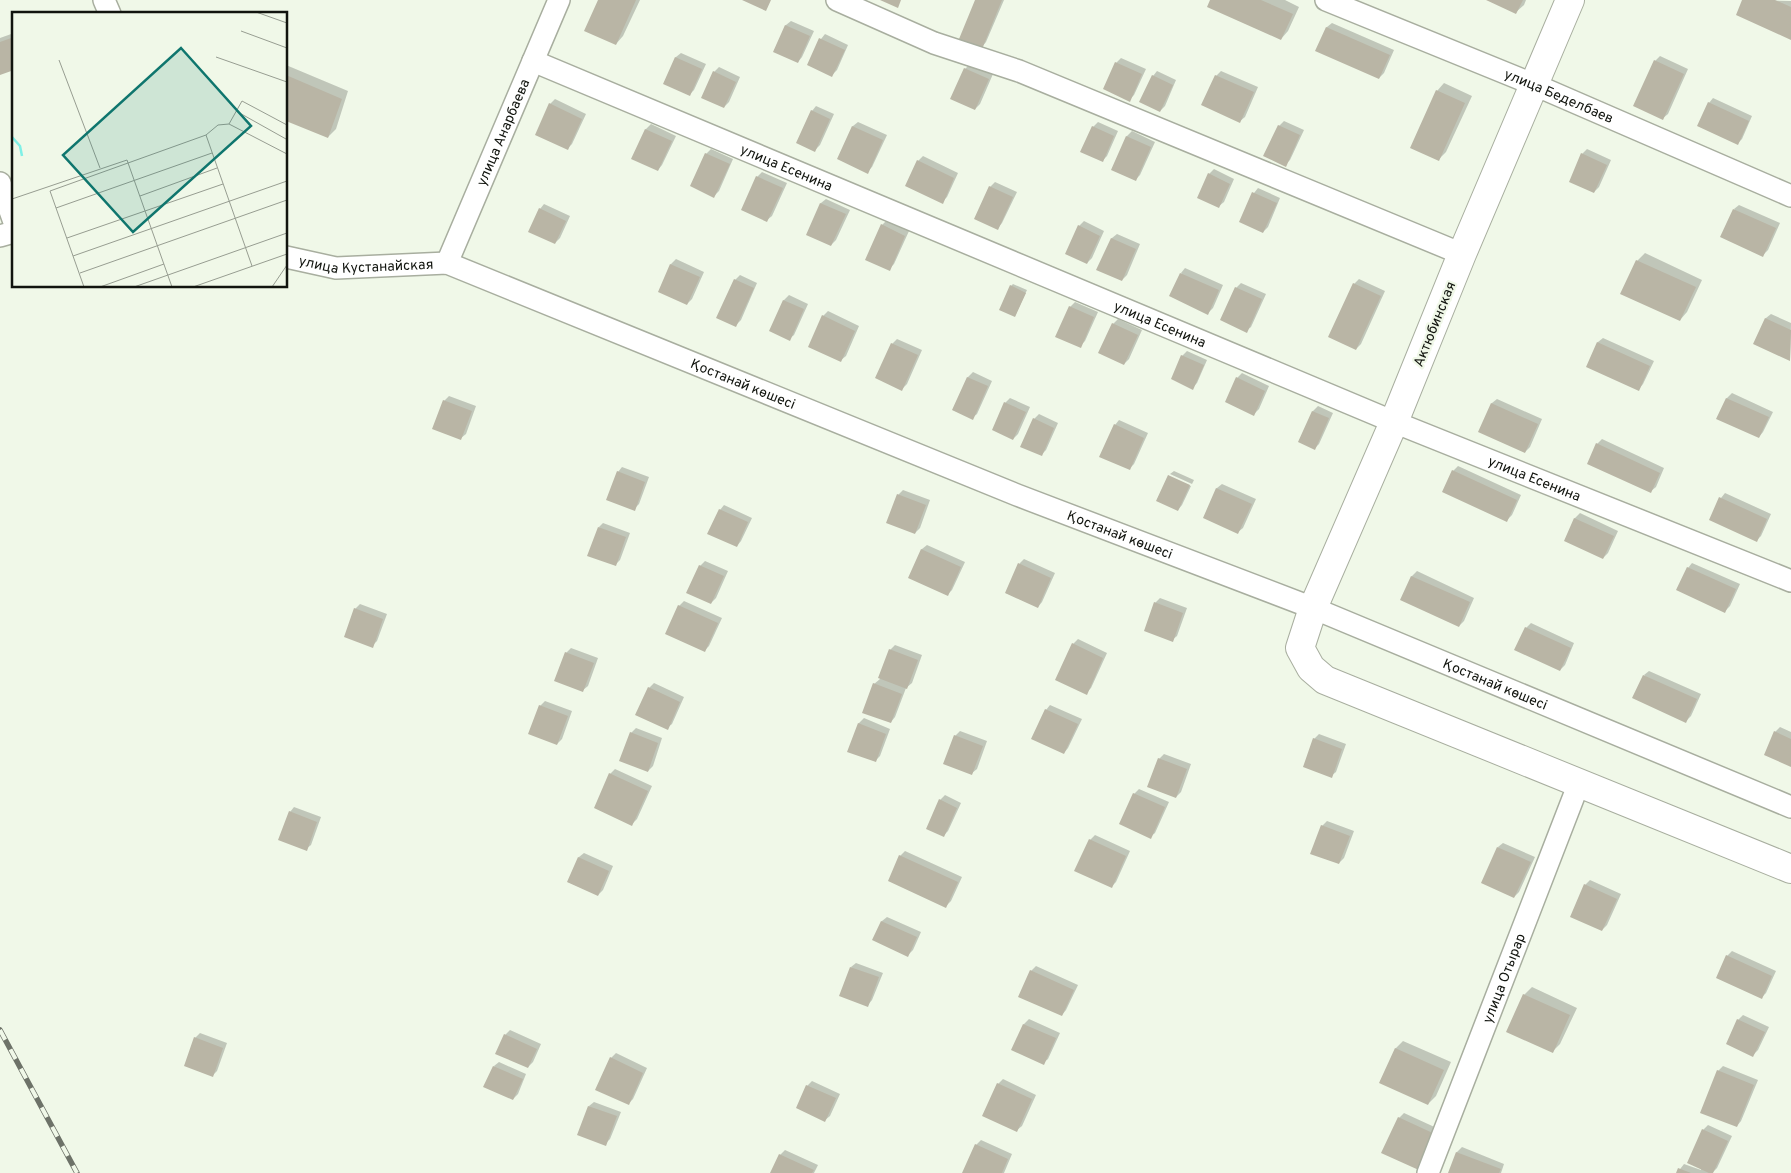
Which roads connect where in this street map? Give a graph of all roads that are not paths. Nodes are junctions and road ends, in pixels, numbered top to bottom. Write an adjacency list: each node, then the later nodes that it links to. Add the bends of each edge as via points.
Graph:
1 (104, 0): 6 (street)
2 (559, 0): 7 (street, улица Анарбаева)
3 (837, 0): 12 (street, via 934,42 1019,71)
4 (1326, 0): 8 (street, улица Беделбаев)
5 (1570, 0): 8 (street, Актюбинская)
6 (109, 12)
7 (533, 61): 14 (street, улица Анарбаева); 15 (street, улица Есенина)
8 (1535, 85): 10 (street, улица Беделбаев); 12 (street, Актюбинская)
9 (0, 183): 11 (street)
10 (1791, 196)
11 (12, 216)
12 (1462, 254): 15 (street, Актюбинская)
13 (288, 257): 14 (street, улица Кустанайская, via 336,268)
14 (447, 263): 17 (street, Қостанай көшесі, via 1017,495)
15 (1394, 422): 16 (street, улица Есенина); 17 (street, Актюбинская)
16 (1791, 581)
17 (1313, 608): 18 (street, Актюбинская, via 1300,648 1311,668 1325,680); 19 (street, Қостанай көшесі)
18 (1579, 783): 20 (street); 21 (street, улица Отырар)
19 (1791, 807)
20 (1791, 869)
21 (1428, 1173)

